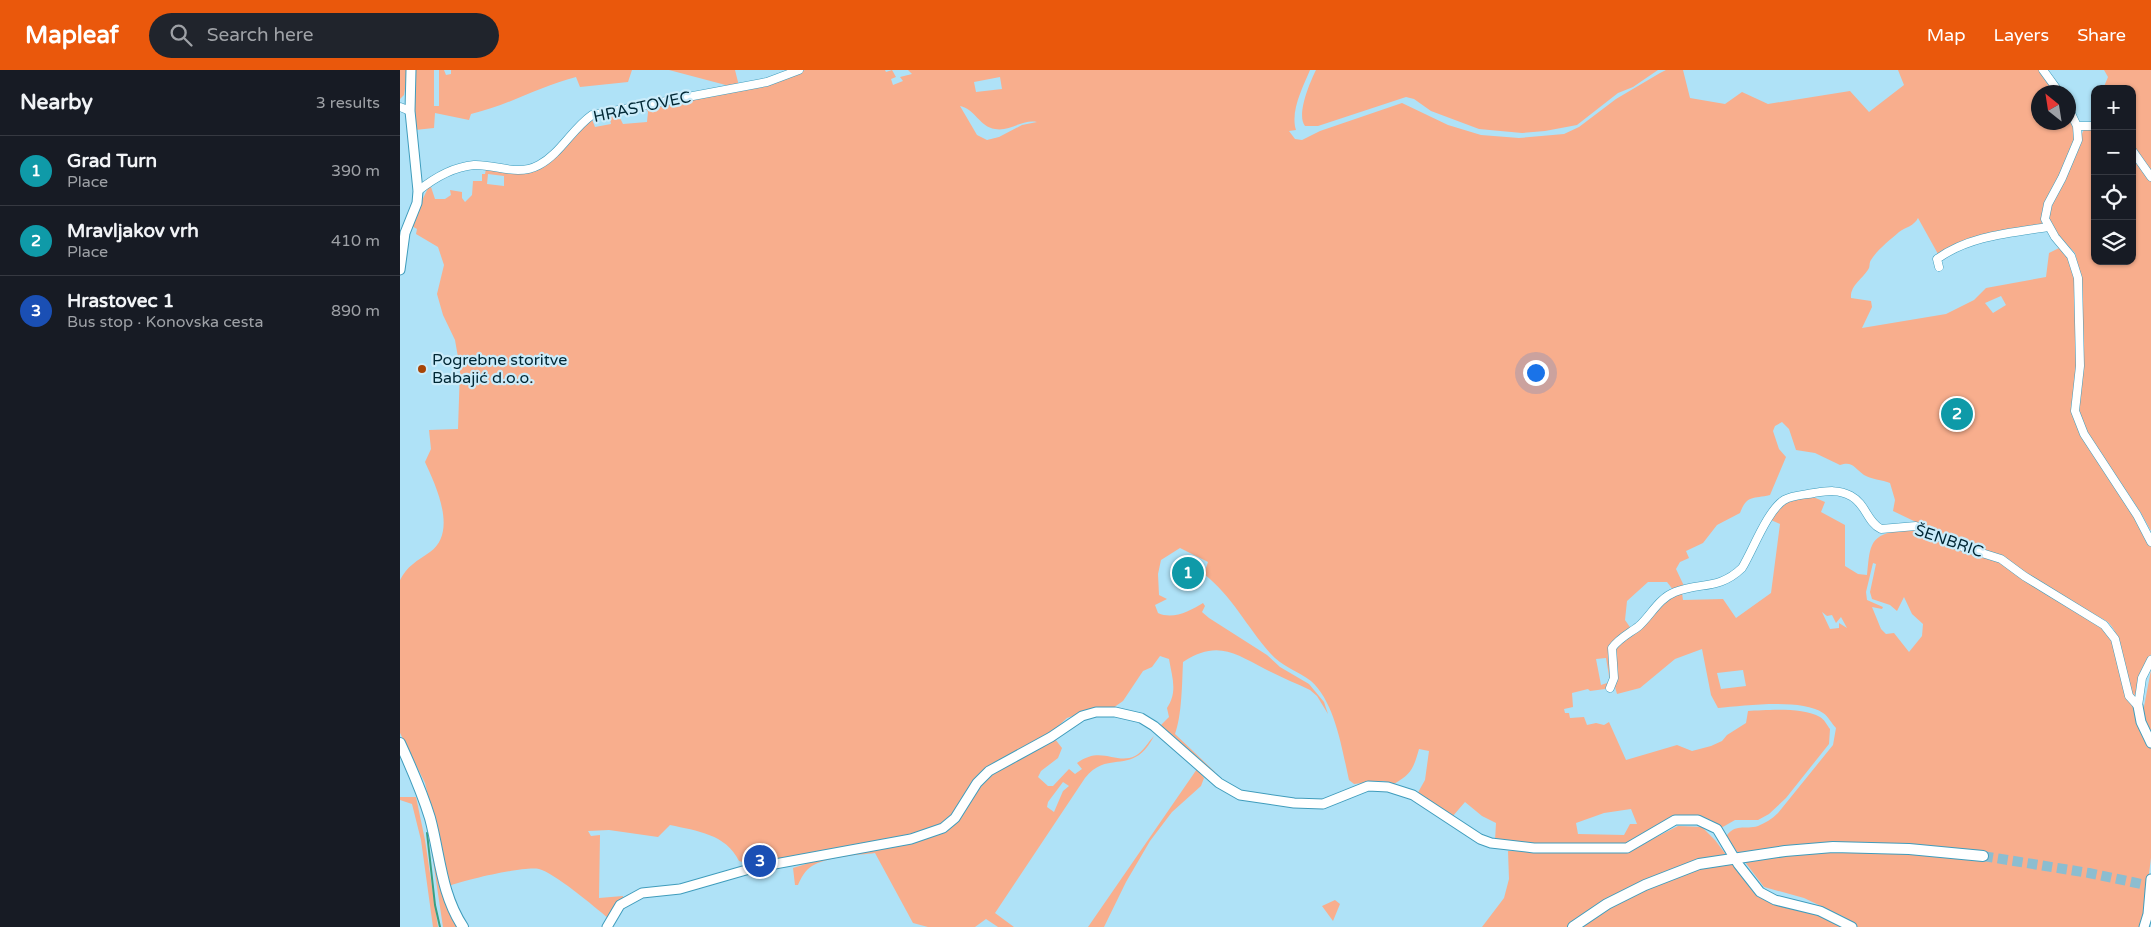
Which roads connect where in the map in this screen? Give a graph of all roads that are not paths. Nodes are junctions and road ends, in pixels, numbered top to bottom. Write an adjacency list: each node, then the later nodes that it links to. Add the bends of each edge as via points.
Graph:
1 (411, 70): 6 (street)
2 (799, 70): 11 (street, HRASTOVEC, via 767,82 592,115 538,166 520,171 474,165 433,180)
3 (2044, 70): 4 (street)
4 (2054, 85)
5 (400, 107): 6 (street)
6 (410, 111): 11 (street)
7 (2091, 125): 8 (street)
8 (2077, 126): 12 (street, via 2078,140 2073,155 2048,204 2045,219)
9 (2136, 156): 10 (street)
10 (2151, 177)
11 (418, 191): 14 (street, via 417,203 405,233)
12 (2048, 227): 13 (street, via 1958,245 1937,258); 15 (street, via 2071,256 2078,278 2080,366 2074,403 2077,420)
13 (1939, 267)
14 (400, 270)
15 (2151, 542)
16 (2151, 660): 18 (street, via 2142,678)
17 (1610, 688): 18 (street, ŠENBRIC, via 1614,678 1612,648 1665,598 1674,592 1719,584 1736,575 1770,517 1784,501 1837,491 1859,501 1870,521 1881,529 1916,526 1953,544 2001,559 2104,625 2115,639 2129,696)
18 (2138, 706): 20 (street)
19 (400, 743): 25 (main road, via 430,818 448,900)
20 (2151, 743)
21 (1983, 856): 22 (main road, via 1909,849 1833,847)
22 (1735, 859): 26 (street, via 1717,829 1698,820 1675,820 1627,848 1534,848 1480,839 1413,795 1388,787 1368,786 1323,804 1258,799 1219,783 1141,718 1115,712 1096,712 1082,716 989,771 944,828 911,840 787,861 711,878 689,887 640,894 620,905); 27 (main road, via 1699,864 1672,873 1606,904); 28 (street, via 1760,892 1775,900 1820,911)
23 (2151, 879): 24 (street)
24 (2149, 913): 29 (street); 30 (street)
25 (463, 927)
26 (607, 927)
27 (1573, 927)
28 (1852, 927)
29 (2144, 927)
30 (2149, 927)

